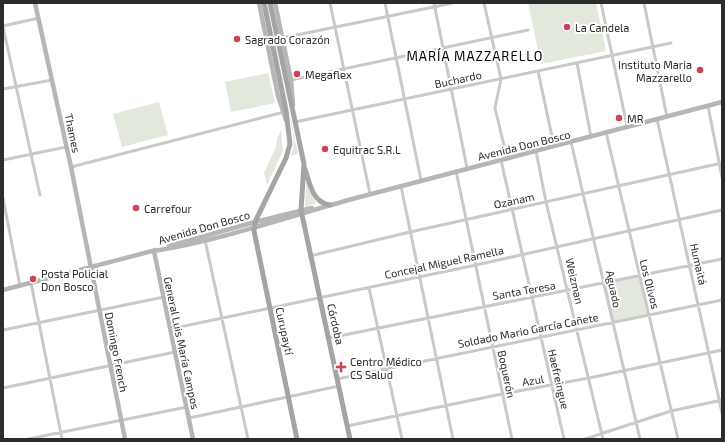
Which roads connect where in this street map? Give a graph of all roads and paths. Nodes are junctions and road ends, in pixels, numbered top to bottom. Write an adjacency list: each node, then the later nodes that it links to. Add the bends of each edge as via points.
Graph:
1 (35, 3): 15 (main road, Thames)
2 (259, 3): 39 (main road)
3 (264, 3): 39 (main road)
4 (270, 3): 19 (main road)
5 (275, 3): 19 (main road)
6 (330, 3): 17 (street)
7 (385, 3): 14 (street)
8 (453, 3): 13 (street)
9 (484, 3): 20 (street)
10 (607, 3): 12 (street)
11 (644, 3): 22 (street)
12 (601, 4): 24 (street)
13 (435, 5): 14 (street); 23 (street)
14 (388, 17): 17 (street); 25 (street)
15 (39, 18): 16 (street); 29 (main road, Thames)
16 (3, 26): 32 (street)
17 (335, 26): 19 (street); 27 (street)
18 (528, 30): 20 (street)
19 (280, 38): 30 (main road); 42 (main road)
20 (491, 38): 23 (street); 31 (street)
21 (671, 43): 22 (street, Buchardo)
22 (652, 47): 24 (street, Buchardo); 40 (street)
23 (443, 48): 25 (street); 34 (street)
24 (613, 55): 26 (street, Buchardo); 43 (street)
25 (396, 58): 27 (street); 35 (street)
26 (577, 63): 28 (street, Buchardo); 45 (street)
27 (344, 69): 30 (street); 38 (street)
28 (538, 71): 31 (street, Buchardo); 48 (street)
29 (52, 80): 32 (street); 47 (main road, Thames)
30 (291, 80): 42 (main road)
31 (501, 80): 34 (street, Buchardo); 51 (street, via 495,108)
32 (16, 86): 33 (street); 50 (street)
33 (3, 89)
34 (452, 90): 35 (street, Buchardo); 57 (street)
35 (405, 100): 38 (street, Buchardo); 61 (street)
36 (722, 102): 37 (main road, Avenida Don Bosco)
37 (708, 106): 40 (main road, Avenida Don Bosco); 54 (street)
38 (353, 111): 42 (street, Buchardo); 64 (street)
39 (284, 112): 56 (street); 76 (main road, via 290,139 288,154)
40 (667, 117): 41 (main road, Avenida Don Bosco)
41 (657, 119): 43 (main road, Avenida Don Bosco); 59 (street, Humaitá)
42 (295, 122): 55 (main road)
43 (628, 127): 44 (main road, Avenida Don Bosco)
44 (606, 132): 45 (main road, Avenida Don Bosco); 63 (street, Los Olivos)
45 (591, 136): 46 (main road, Avenida Don Bosco)
46 (571, 142): 48 (main road, Avenida Don Bosco); 65 (street, Aguado)
47 (66, 146): 50 (street); 56 (main road, Thames)
48 (554, 146): 49 (main road, Avenida Don Bosco)
49 (536, 151): 51 (main road, Avenida Don Bosco); 68 (street, Weizman)
50 (30, 154): 52 (street); 66 (street)
51 (507, 158): 53 (main road, Avenida Don Bosco)
52 (3, 160)
53 (500, 160): 57 (main road, Avenida Don Bosco); 70 (street, Haefreingue)
54 (720, 163): 59 (street, Ozanam); 60 (street)
55 (304, 164): 69 (main road, via 315,197 321,203); 72 (main road, Córdoba)
56 (71, 167): 88 (main road, Thames)
57 (467, 168): 58 (main road, Avenida Don Bosco)
58 (456, 171): 61 (main road, Avenida Don Bosco); 75 (street, Boquerón)
59 (671, 175): 63 (street, Ozanam); 74 (street, Humaitá)
60 (722, 177)
61 (421, 180): 62 (main road, Avenida Don Bosco)
62 (402, 186): 64 (main road, Avenida Don Bosco); 77 (street)
63 (618, 187): 65 (street, Ozanam); 78 (street, Los Olivos)
64 (370, 194): 69 (main road, Avenida Don Bosco)
65 (583, 194): 68 (street, Ozanam); 79 (street, Aguado)
66 (40, 195)
67 (3, 198): 73 (street)
68 (546, 202): 70 (street, Ozanam); 81 (street, Weizman)
69 (330, 205): 72 (main road, Avenida Don Bosco)
70 (512, 210): 75 (street, Ozanam); 83 (street, Haefreingue)
71 (722, 210): 74 (street, Concejal Miguel Ramella)
72 (301, 212): 76 (main road, Avenida Don Bosco); 84 (main road, Córdoba)
73 (5, 219): 93 (street)
74 (680, 219): 78 (street, Concejal Miguel Ramella); 87 (street, Humaitá)
75 (466, 220): 77 (street, Ozanam); 86 (street, Boquerón)
76 (255, 224): 80 (main road, Avenida Don Bosco); 82 (main road, Avenida Don Bosco); 103 (main road, Curupaytí)
77 (410, 232): 84 (street, Ozanam); 90 (street)
78 (629, 232): 79 (street, Concejal Miguel Ramella); 89 (street, Los Olivos)
79 (594, 239): 81 (street, Concejal Miguel Ramella); 92 (street, Aguado)
80 (205, 240): 82 (main road, Avenida Don Bosco); 107 (street)
81 (558, 246): 83 (street, Concejal Miguel Ramella); 96 (street, Weizman)
82 (154, 251): 88 (main road, Avenida Don Bosco); 97 (main road, General Luis María Campos)
83 (522, 255): 86 (street, Concejal Miguel Ramella); 99 (street, Haefreingue)
84 (310, 256): 98 (main road, Córdoba)
85 (722, 259): 87 (street, Santa Teresa)
86 (476, 265): 90 (street, Concejal Miguel Ramella); 102 (street, Boquerón)
87 (690, 265): 89 (street, Santa Teresa); 101 (street, Humaitá)
88 (91, 268): 91 (main road, Avenida Don Bosco); 104 (main road, Domingo French)
89 (639, 276): 92 (street, Santa Teresa); 105 (street, Los Olivos)
90 (419, 277): 94 (street, Concejal Miguel Ramella); 106 (street)
91 (31, 284): 93 (main road, Avenida Don Bosco); 109 (street)
92 (604, 284): 96 (street, Santa Teresa); 108 (street, Aguado)
93 (20, 286): 95 (main road, Avenida Don Bosco)
94 (369, 288): 98 (street, Concejal Miguel Ramella); 110 (street)
95 (3, 290)
96 (568, 291): 99 (street, Santa Teresa); 113 (street, Weizman)
97 (164, 298): 104 (street); 111 (main road, General Luis María Campos)
98 (320, 298): 103 (street, Concejal Miguel Ramella); 114 (main road, Córdoba)
99 (531, 298): 102 (street, Santa Teresa); 115 (street, Haefreingue)
100 (722, 300): 101 (street, Soldado Mario García Cañete)
101 (699, 304): 105 (street, Soldado Mario García Cañete); 119 (street, Humaitá)
102 (484, 306): 106 (street, Santa Teresa); 116 (street, Boquerón)
103 (270, 308): 107 (street, Concejal Miguel Ramella); 132 (main road, Curupaytí)
104 (100, 311): 109 (street); 122 (main road, Domingo French)
105 (649, 315): 108 (street, Soldado Mario García Cañete); 121 (street, Los Olivos)
106 (428, 318): 110 (street, Santa Teresa); 120 (street)
107 (222, 319): 111 (street, Concejal Miguel Ramella); 136 (street)
108 (612, 322): 113 (street, Soldado Mario García Cañete); 124 (street, Aguado)
109 (38, 323): 112 (street); 125 (street)
110 (379, 328): 114 (street, Santa Teresa); 123 (street)
111 (170, 329): 118 (main road, General Luis María Campos)
112 (3, 330)
113 (577, 330): 115 (street, Soldado Mario García Cañete); 126 (street, Weizman)
114 (329, 338): 127 (main road, Córdoba)
115 (540, 338): 116 (street, Soldado Mario García Cañete); 129 (street, Haefreingue)
116 (492, 346): 120 (street, Soldado Mario García Cañete); 131 (street, Boquerón)
117 (722, 350): 119 (street, Azul)
118 (175, 352): 122 (street); 135 (main road, General Luis María Campos)
119 (710, 352): 121 (street, Azul); 133 (street, Humaitá)
120 (435, 358): 123 (street, Soldado Mario García Cañete); 134 (street)
121 (660, 363): 124 (street, Azul); 137 (street, Los Olivos)
122 (111, 366): 125 (street); 141 (main road, Domingo French)
123 (387, 368): 127 (street, Soldado Mario García Cañete); 139 (street)
124 (624, 370): 126 (street, Azul); 142 (street, Aguado)
125 (50, 378): 130 (street); 144 (street)
126 (589, 378): 129 (street, Azul); 145 (street, Weizman)
127 (337, 379): 128 (main road, Córdoba)
128 (339, 386): 132 (street); 143 (main road, Córdoba)
129 (551, 386): 131 (street, Azul); 156 (street, Haefreingue)
130 (3, 388)
131 (502, 394): 134 (street, Azul); 155 (street, Boquerón)
132 (288, 397): 136 (street); 151 (main road, Curupaytí)
133 (721, 400): 137 (street); 138 (street, Humaitá)
134 (445, 405): 139 (street, Azul); 154 (street)
135 (187, 407): 140 (main road, General Luis María Campos); 141 (street)
136 (241, 407): 140 (street); 150 (street)
137 (671, 411): 142 (street); 160 (street, Los Olivos)
138 (722, 413)
139 (396, 416): 143 (street, Azul); 153 (street)
140 (189, 418): 149 (main road, General Luis María Campos)
141 (121, 420): 144 (street); 148 (main road, Domingo French)
142 (636, 422): 145 (street); 159 (street, Aguado)
143 (347, 426): 152 (main road, Córdoba)
144 (60, 432): 146 (street); 147 (street)
145 (601, 434): 157 (street); 158 (street, Weizman)
146 (28, 439)
147 (62, 439)
148 (125, 439)
149 (193, 439)
150 (248, 439)
151 (297, 439)
152 (350, 439)
153 (402, 439)
154 (453, 439)
155 (512, 439)
156 (564, 439)
157 (585, 439)
158 (603, 439)
159 (640, 439)
160 (678, 439)

